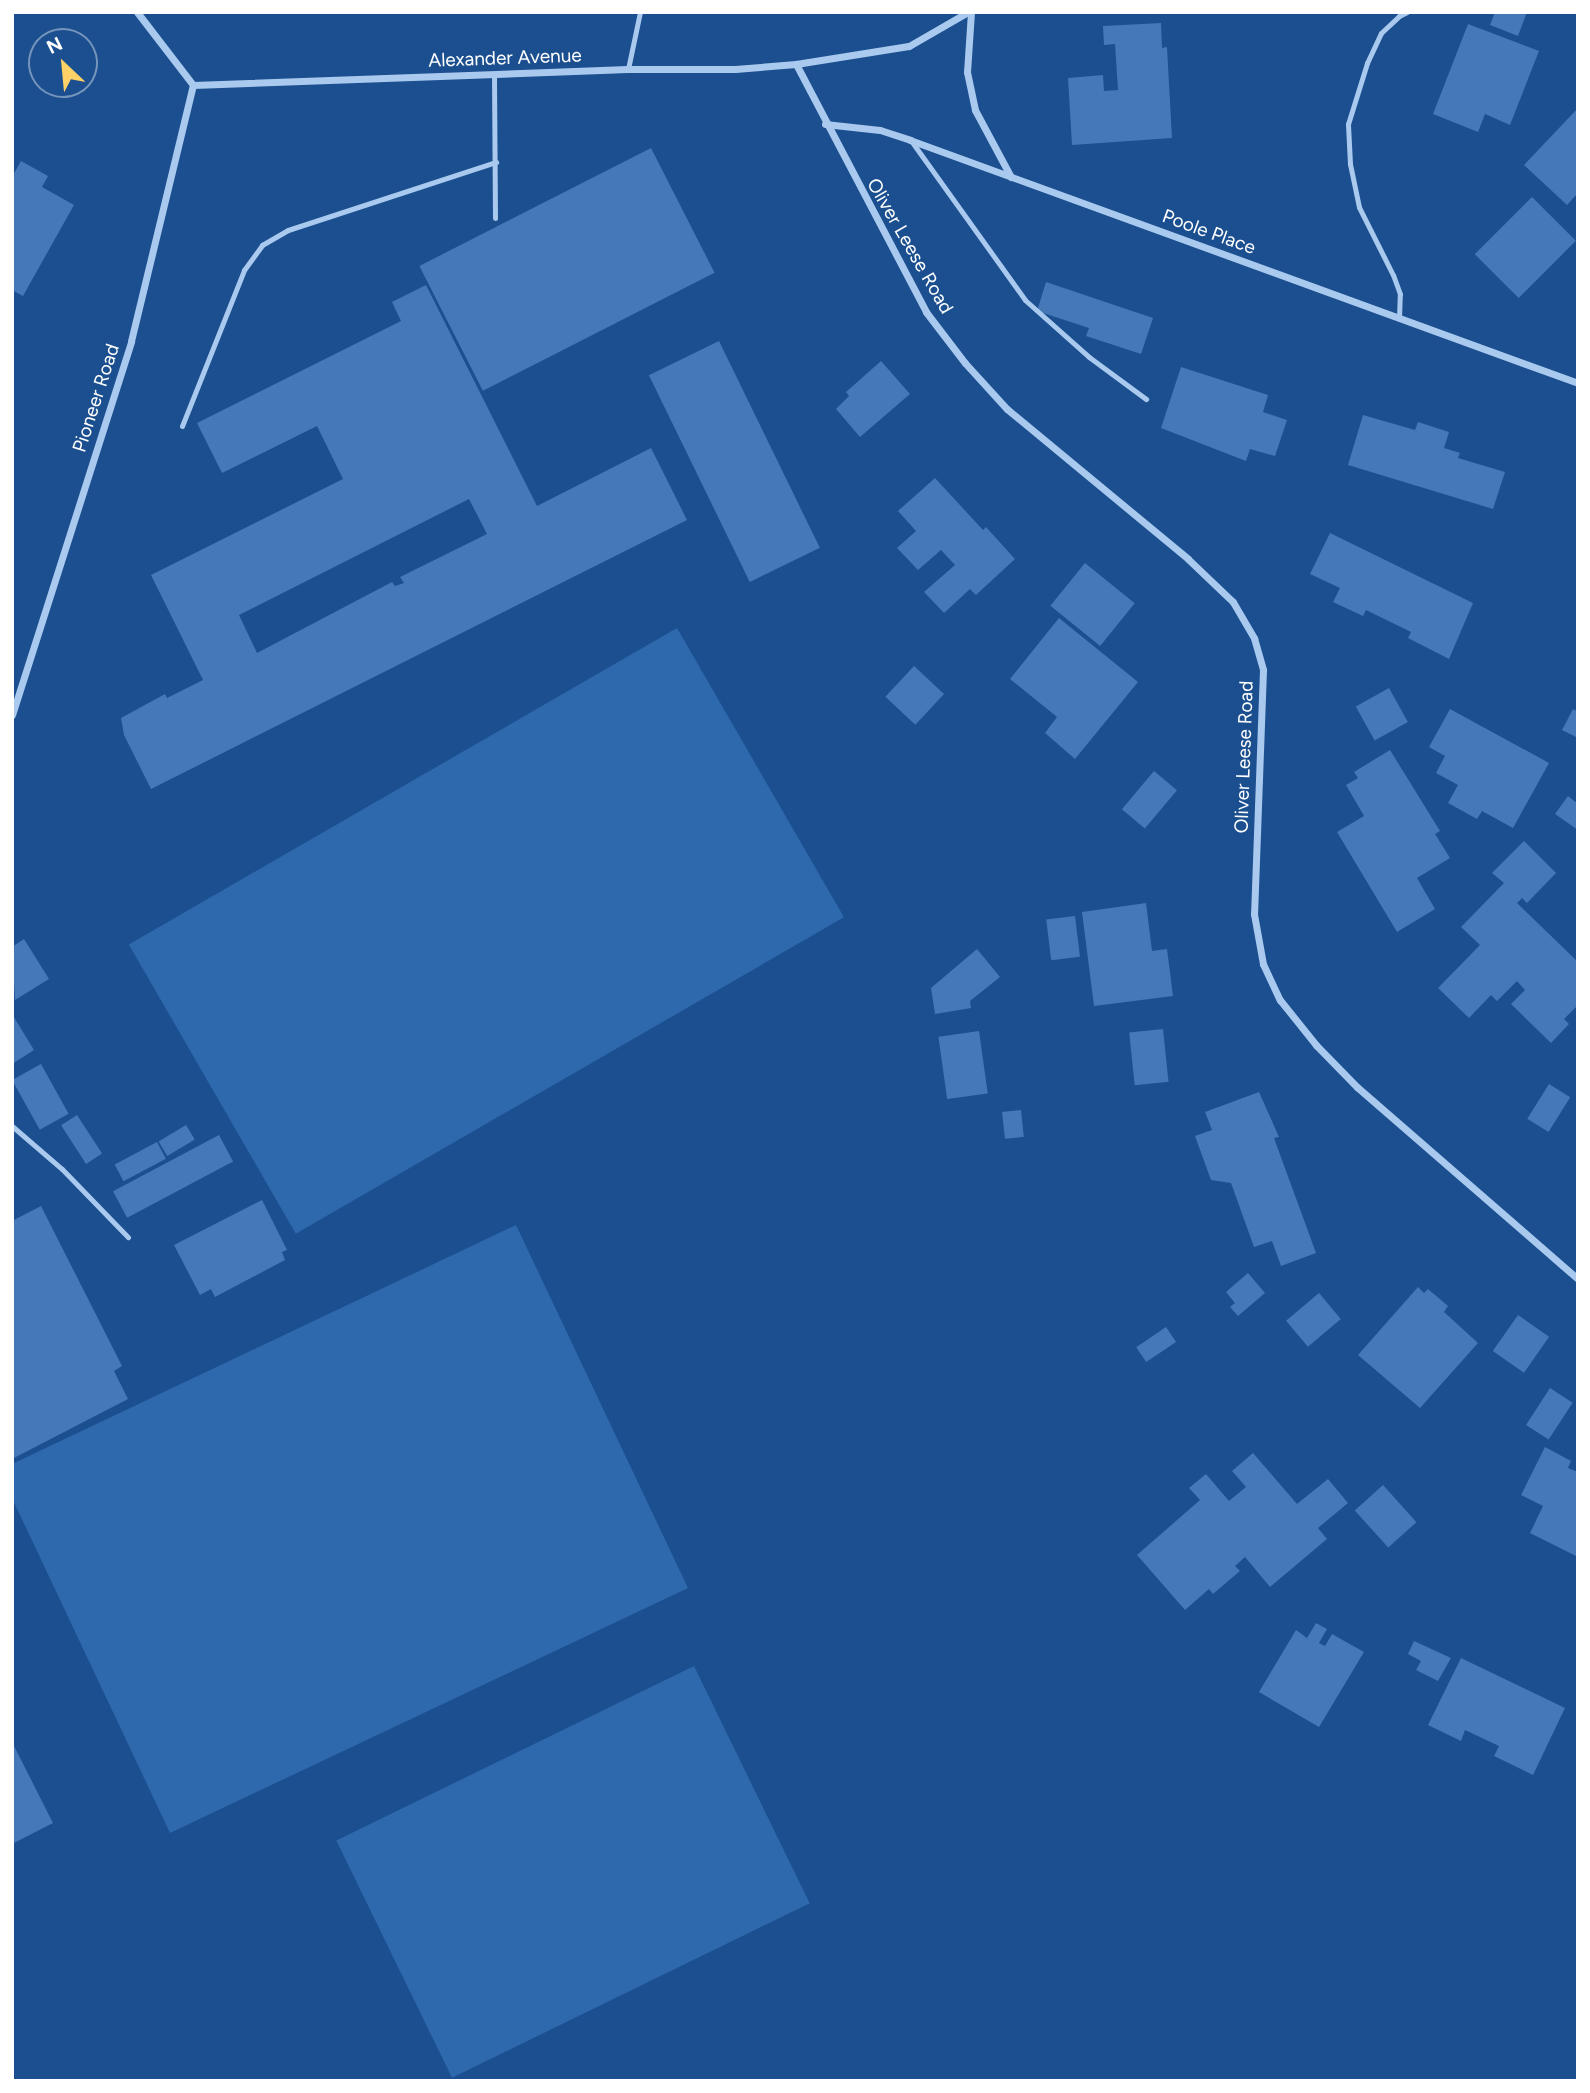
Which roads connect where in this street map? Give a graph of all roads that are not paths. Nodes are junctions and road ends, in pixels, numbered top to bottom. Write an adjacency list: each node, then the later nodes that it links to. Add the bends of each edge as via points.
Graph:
1 (137, 12): 8 (street)
2 (639, 12): 6 (lane)
3 (970, 12): 5 (street, Alexander Avenue, via 909,46); 12 (street, via 967,72 975,110)
4 (1407, 12): 14 (lane, via 1381,33 1348,124 1359,207 1393,275)
5 (796, 64): 6 (street, Alexander Avenue); 9 (street, Oliver Leese Road)
6 (628, 69): 7 (street, Alexander Avenue)
7 (494, 76): 8 (street, Alexander Avenue); 11 (lane)
8 (193, 85): 18 (street, Pioneer Road, via 131,341)
9 (825, 124): 10 (street, Poole Place, via 880,130); 21 (street, Oliver Leese Road, via 926,312 965,363 1007,409 1188,559 1233,602 1254,638 1263,670 1254,914 1263,964 1280,1000 1357,1087)
10 (910, 140): 12 (street, Poole Place); 16 (lane, via 1025,300 1089,357)
11 (496, 162): 13 (lane); 17 (lane, via 288,230 262,245 244,270)
12 (1011, 177): 14 (street, Poole Place)
13 (495, 218)
14 (1399, 318): 15 (street, Poole Place)
15 (1578, 383)
16 (1146, 399)
17 (182, 426)
18 (12, 715)
19 (12, 1126): 20 (lane, via 62,1169)
20 (128, 1237)
21 (1578, 1279)

